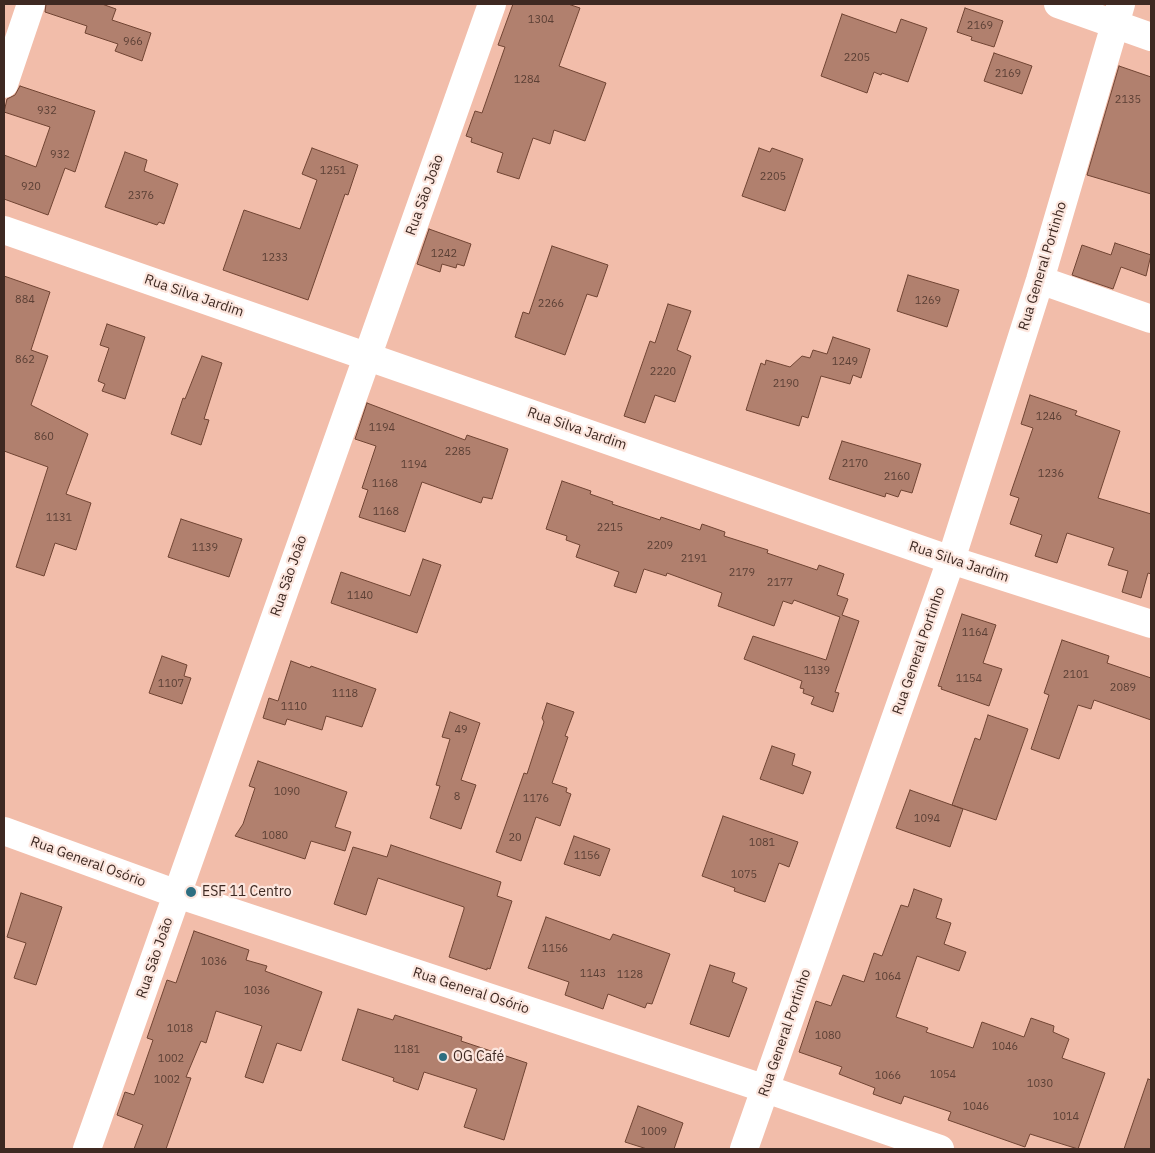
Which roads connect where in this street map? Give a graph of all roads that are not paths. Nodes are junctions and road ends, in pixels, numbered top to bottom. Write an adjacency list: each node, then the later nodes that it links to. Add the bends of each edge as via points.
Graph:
1 (31, 4): 6 (street)
2 (492, 4): 10 (street, Rua São João)
3 (1058, 4): 4 (street)
4 (1117, 14): 5 (street); 8 (street, Rua General Portinho)
5 (1151, 37)
6 (4, 84)
7 (4, 230): 10 (street, Rua Silva Jardim)
8 (1040, 280): 9 (street); 11 (street, Rua General Portinho)
9 (1151, 318)
10 (367, 356): 11 (street, Rua Silva Jardim); 14 (street, Rua São João)
11 (951, 560): 12 (street, Rua Silva Jardim); 15 (street, Rua General Portinho)
12 (1151, 624)
13 (4, 831): 14 (street, Rua General Osório)
14 (177, 894): 15 (street, Rua General Osório); 16 (street, Rua São João)
15 (766, 1088): 17 (street, Rua General Portinho); 18 (street, Rua General Osório)
16 (88, 1149)
17 (744, 1149)
18 (940, 1149)

